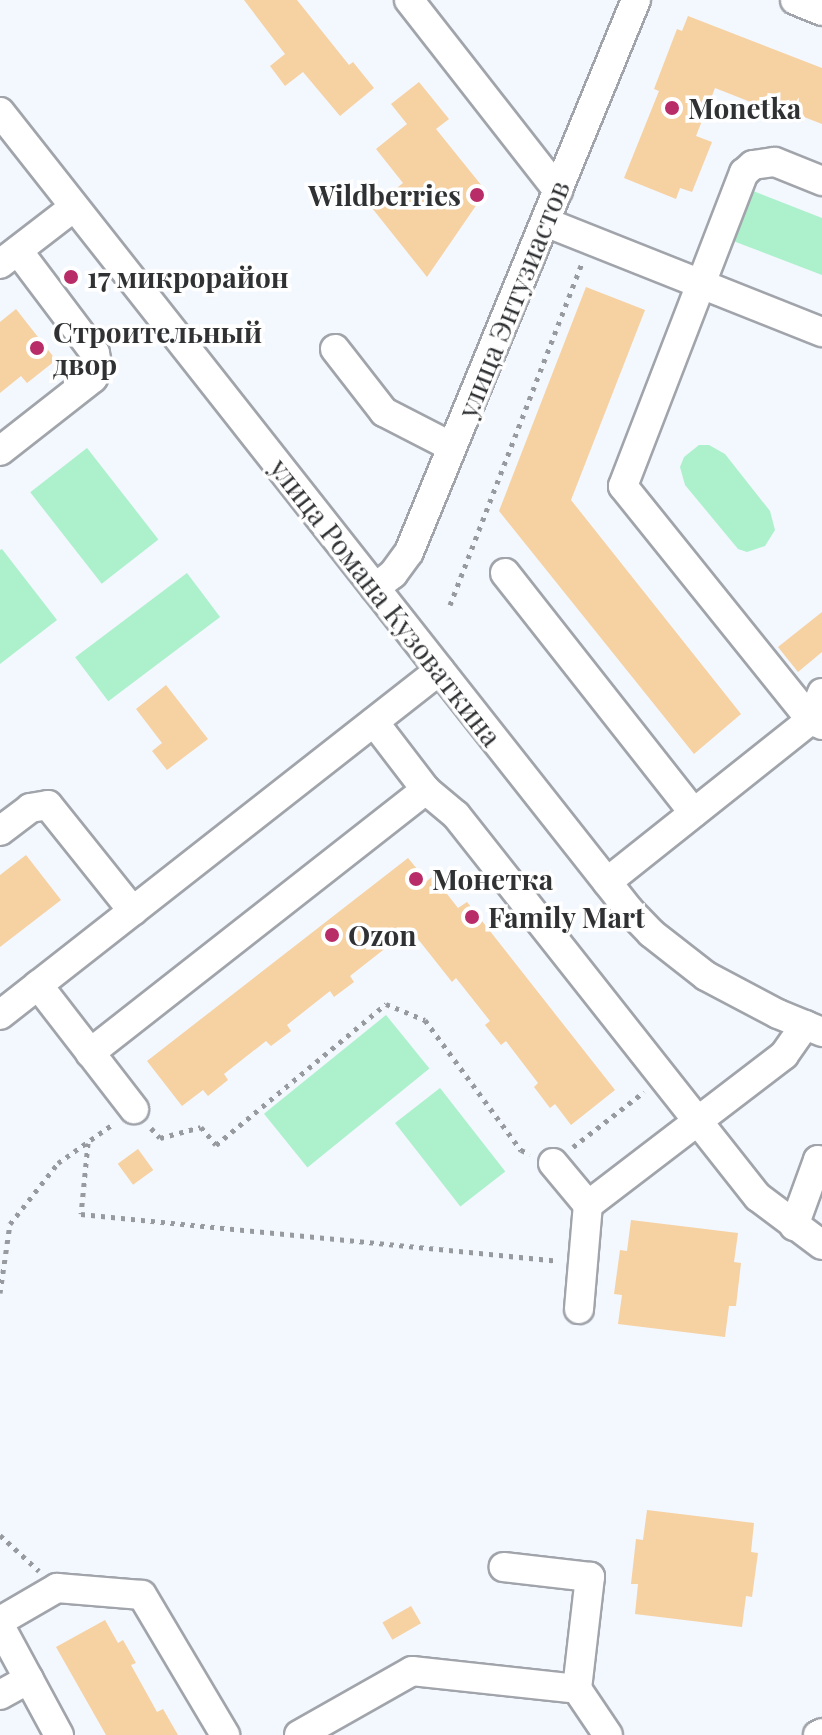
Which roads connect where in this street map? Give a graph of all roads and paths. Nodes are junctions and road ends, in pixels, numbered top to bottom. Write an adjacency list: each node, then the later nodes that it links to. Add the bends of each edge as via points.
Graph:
1 (409, 0): 7 (street)
2 (636, 0): 7 (street, улица Энтузиастов)
3 (795, 0): 4 (street)
4 (822, 11)
5 (0, 112): 8 (street, улица Романа Кузоваткина)
6 (822, 181): 12 (street, via 775,162 753,165 744,173)
7 (558, 191): 9 (street, улица Энтузиастов)
8 (74, 207): 11 (street); 18 (street, улица Романа Кузоваткина)
9 (545, 222): 10 (street); 15 (street, улица Энтузиастов)
10 (591, 240): 12 (street); 19 (path)
11 (9, 258): 16 (street, via 95,353 98,369)
12 (701, 284): 13 (street); 23 (street, via 623,486)
13 (822, 332)
14 (335, 349): 15 (street, via 384,412)
15 (452, 447): 18 (street, улица Энтузиастов, via 409,552)
16 (0, 451)
17 (505, 573): 25 (street)
18 (375, 588): 20 (street, улица Романа Кузоваткина)
19 (450, 605)
20 (440, 670): 22 (street); 27 (street, улица Романа Кузоваткина)
21 (822, 693): 23 (street)
22 (374, 722): 24 (street); 28 (street)
23 (816, 723): 25 (street)
24 (426, 790): 32 (street); 33 (street, via 456,815)
25 (694, 813): 27 (street)
26 (0, 831): 28 (street, via 30,808 48,805)
27 (607, 882): 31 (street, улица Романа Кузоваткина, via 651,933 697,970)
28 (133, 911): 29 (street)
29 (38, 985): 30 (street); 32 (street)
30 (0, 1015)
31 (814, 1029): 35 (street)
32 (90, 1053): 34 (street)
33 (663, 1077): 35 (street); 38 (path)
34 (134, 1109)
35 (697, 1120): 39 (street); 40 (street, via 758,1197)
36 (160, 1138): 38 (path, via 201,1127 216,1145 386,1004 425,1020 521,1150)
37 (822, 1162): 40 (street, via 818,1160)
38 (553, 1163): 39 (street)
39 (588, 1205): 42 (street)
40 (794, 1226): 41 (street)
41 (822, 1245)
42 (583, 1263): 43 (path, via 81,1214 88,1142 58,1163 10,1224); 44 (street)
43 (0, 1293)
44 (579, 1309)
45 (0, 1535): 47 (path)
46 (504, 1567): 50 (street, via 590,1577)
47 (57, 1588): 48 (street); 53 (street, via 142,1595)
48 (0, 1624): 49 (street)
49 (29, 1679): 51 (street); 52 (street)
50 (577, 1689): 54 (street, via 412,1671); 55 (street)
51 (0, 1695)
52 (59, 1735)
53 (225, 1735)
54 (299, 1735)
55 (608, 1735)

